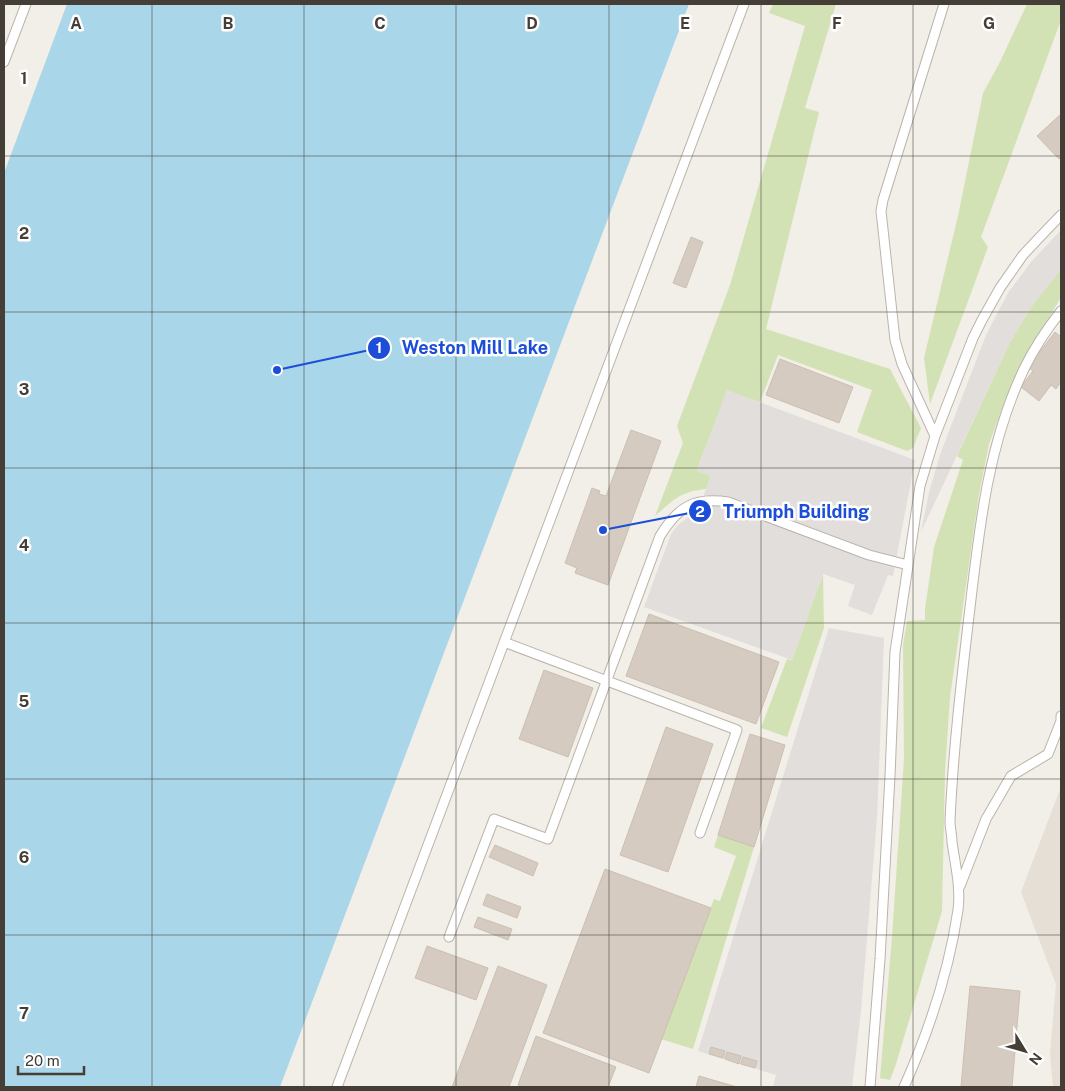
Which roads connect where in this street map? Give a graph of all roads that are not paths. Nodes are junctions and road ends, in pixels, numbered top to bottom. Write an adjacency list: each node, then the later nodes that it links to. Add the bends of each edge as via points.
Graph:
1 (26, 4): 4 (lane)
2 (744, 4): 9 (lane)
3 (944, 4): 7 (lane, via 881,211 898,352)
4 (4, 62)
5 (1061, 215): 7 (lane, via 1024,255 991,303 973,338)
6 (1061, 311): 13 (lane, via 1024,368 1005,414 980,528 950,825)
7 (936, 436): 8 (lane, via 920,486)
8 (908, 565): 10 (lane, via 869,555 728,502 693,504 676,513 660,536); 16 (lane, via 895,652 880,959)
9 (504, 642): 10 (lane); 15 (lane)
10 (607, 680): 12 (lane, via 737,730); 14 (lane, via 548,839 494,819)
11 (1061, 716): 13 (lane, via 1048,754 1011,776 986,819)
12 (700, 833)
13 (959, 888): 17 (lane, via 942,986)
14 (449, 937)
15 (337, 1087)
16 (870, 1087)
17 (904, 1087)

